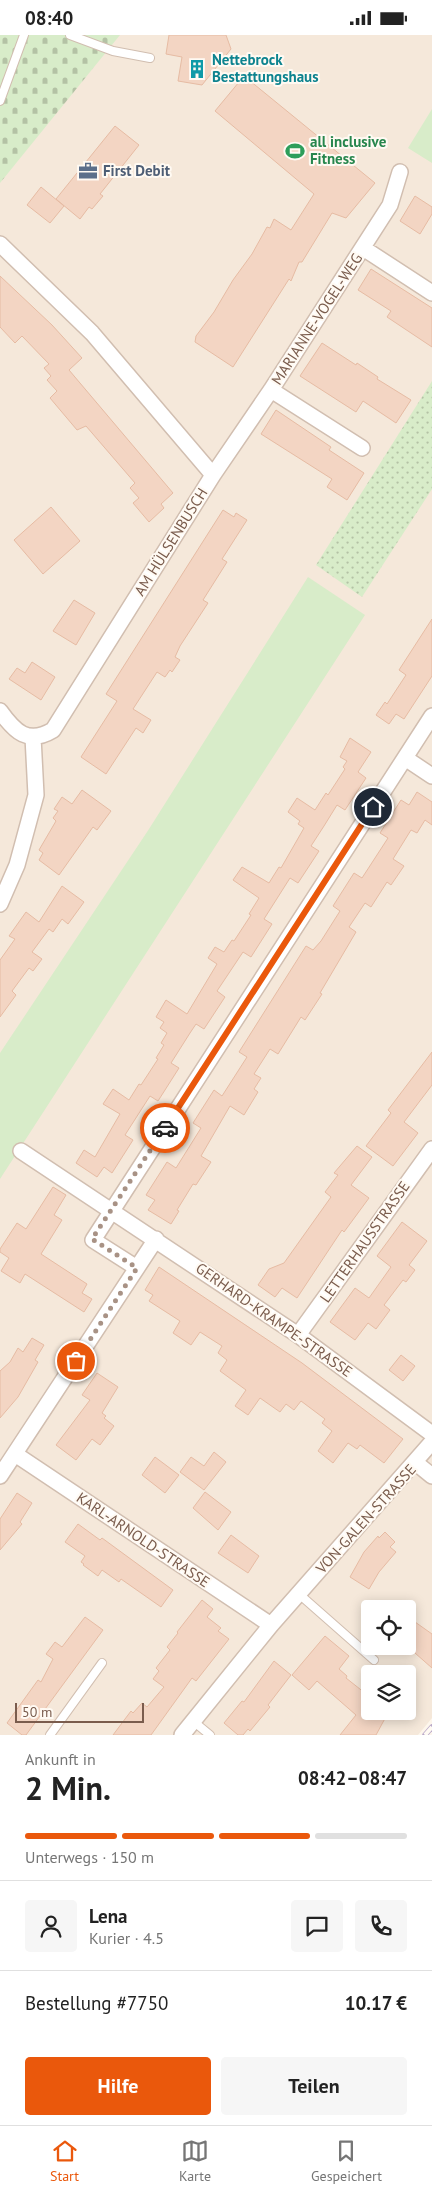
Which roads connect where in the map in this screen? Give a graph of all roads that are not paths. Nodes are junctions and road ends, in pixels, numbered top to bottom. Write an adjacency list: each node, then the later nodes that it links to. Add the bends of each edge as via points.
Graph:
1 (24, 35): 4 (lane)
2 (70, 35): 3 (lane, via 113,51)
3 (150, 58)
4 (0, 101)
5 (400, 172): 7 (street, MARIANNE-VOGEL-WEG, via 390,205)
6 (0, 243): 11 (street, AM HÜLSENBUSCH, via 92,333)
7 (363, 248): 8 (street, MARIANNE-VOGEL-WEG); 9 (street, MARIANNE-VOGEL-WEG)
8 (432, 293)
9 (271, 390): 10 (street, MARIANNE-VOGEL-WEG); 11 (street, MARIANNE-VOGEL-WEG)
10 (362, 449)
11 (213, 475): 14 (street, AM HÜLSENBUSCH, via 69,707 53,730)
12 (0, 711): 14 (street, via 11,726)
13 (432, 716): 15 (street)
14 (33, 737): 17 (street, via 36,795 17,865)
15 (405, 758): 16 (street); 20 (street)
16 (432, 776)
17 (0, 903)
18 (432, 1149): 23 (street, LETTERHAUSSTRASSE)
19 (21, 1151): 20 (street, GERHARD-KRAMPE-STRASSE)
20 (111, 1212): 21 (street, GERHARD-KRAMPE-STRASSE); 22 (street, via 92,1239)
21 (156, 1239): 22 (street); 23 (street, GERHARD-KRAMPE-STRASSE)
22 (137, 1268): 26 (street)
23 (298, 1335): 24 (street, GERHARD-KRAMPE-STRASSE)
24 (432, 1434)
25 (432, 1442): 27 (street, VON-GALEN-STRASSE)
26 (15, 1454): 28 (street); 31 (street, KARL-ARNOLD-STRASSE)
27 (416, 1463): 29 (street); 30 (street, VON-GALEN-STRASSE)
28 (0, 1476)
29 (432, 1476)
30 (299, 1594): 31 (street, VON-GALEN-STRASSE); 32 (lane)
31 (271, 1625): 34 (street, VON-GALEN-STRASSE)
32 (374, 1660)
33 (102, 1663): 35 (lane)
34 (193, 1721): 36 (street, VON-GALEN-STRASSE); 37 (lane)
35 (50, 1735)
36 (182, 1735)
37 (210, 1735)

